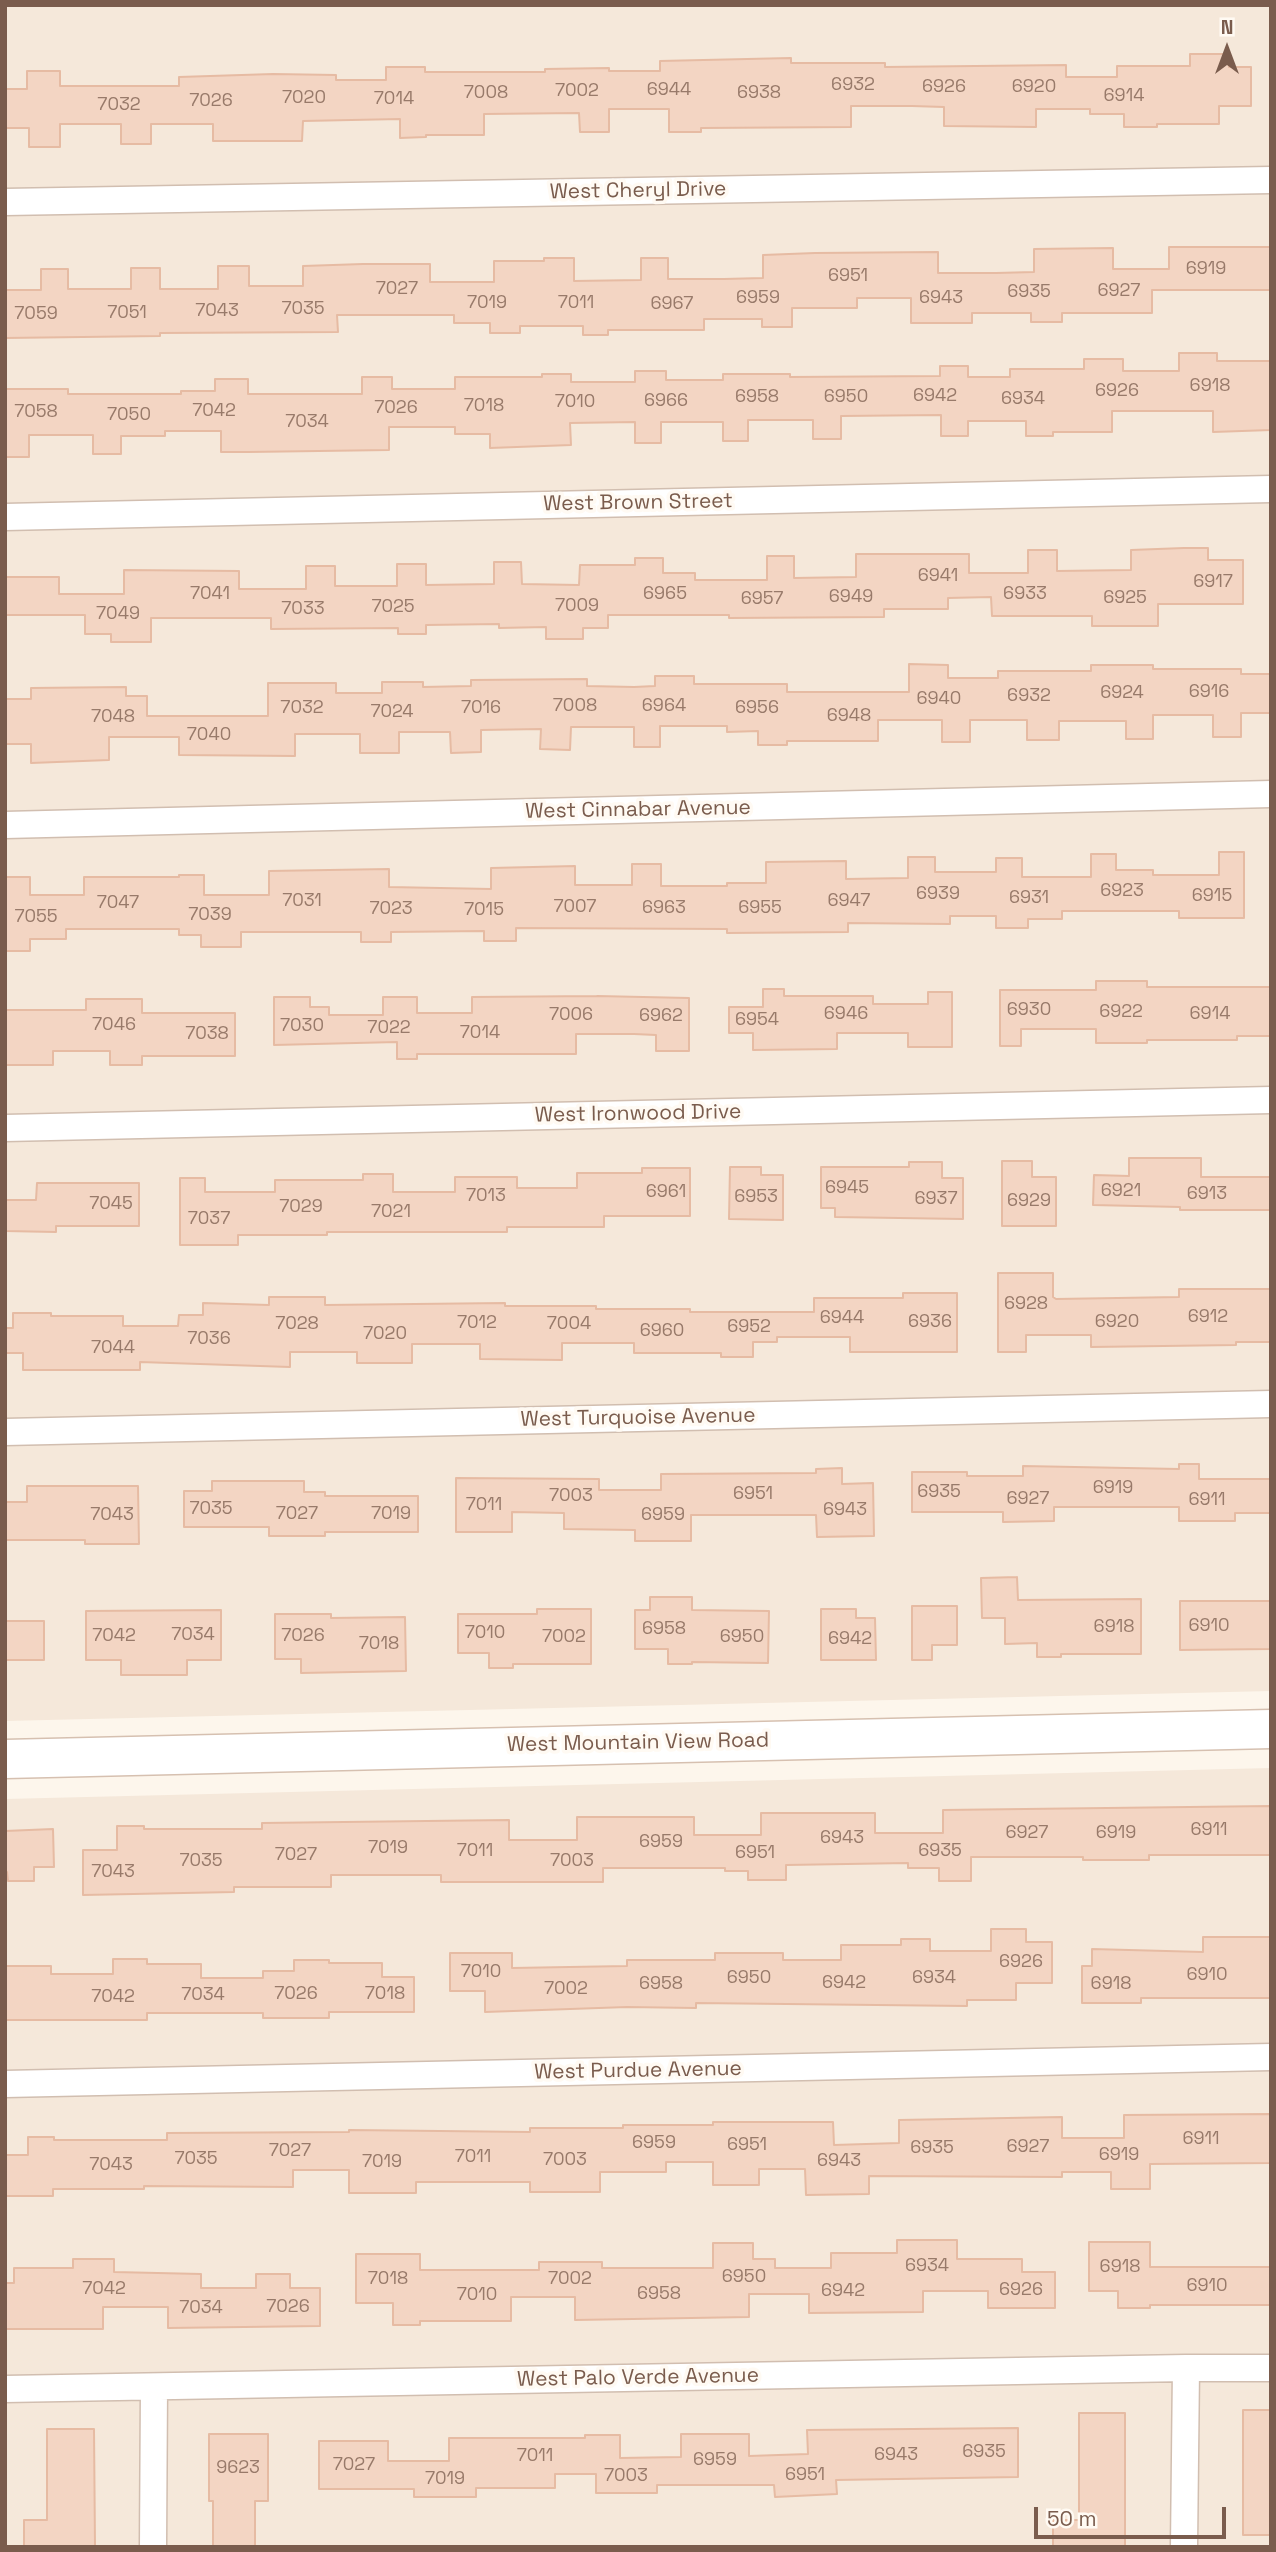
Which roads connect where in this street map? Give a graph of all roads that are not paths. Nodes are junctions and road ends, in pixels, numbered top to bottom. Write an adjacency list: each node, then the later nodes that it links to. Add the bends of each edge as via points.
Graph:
1 (1271, 180): 2 (street, West Cheryl Drive)
2 (5, 202)
3 (1271, 489): 4 (street, West Brown Street)
4 (5, 517)
5 (1271, 794): 6 (street, West Cinnabar Avenue)
6 (5, 825)
7 (1271, 1100): 8 (street, West Ironwood Drive)
8 (5, 1128)
9 (1271, 1404): 10 (street, West Turquoise Avenue)
10 (5, 1432)
11 (1271, 1729): 12 (street, West Mountain View Road)
12 (5, 1759)
13 (1271, 2057): 14 (street, West Purdue Avenue)
14 (5, 2084)
15 (1186, 2368): 16 (street, West Palo Verde Avenue); 17 (street, West Palo Verde Avenue); 20 (street)
16 (1271, 2368)
17 (154, 2387): 18 (street, West Palo Verde Avenue); 19 (street)
18 (5, 2389)
19 (153, 2547)
20 (1184, 2547)

